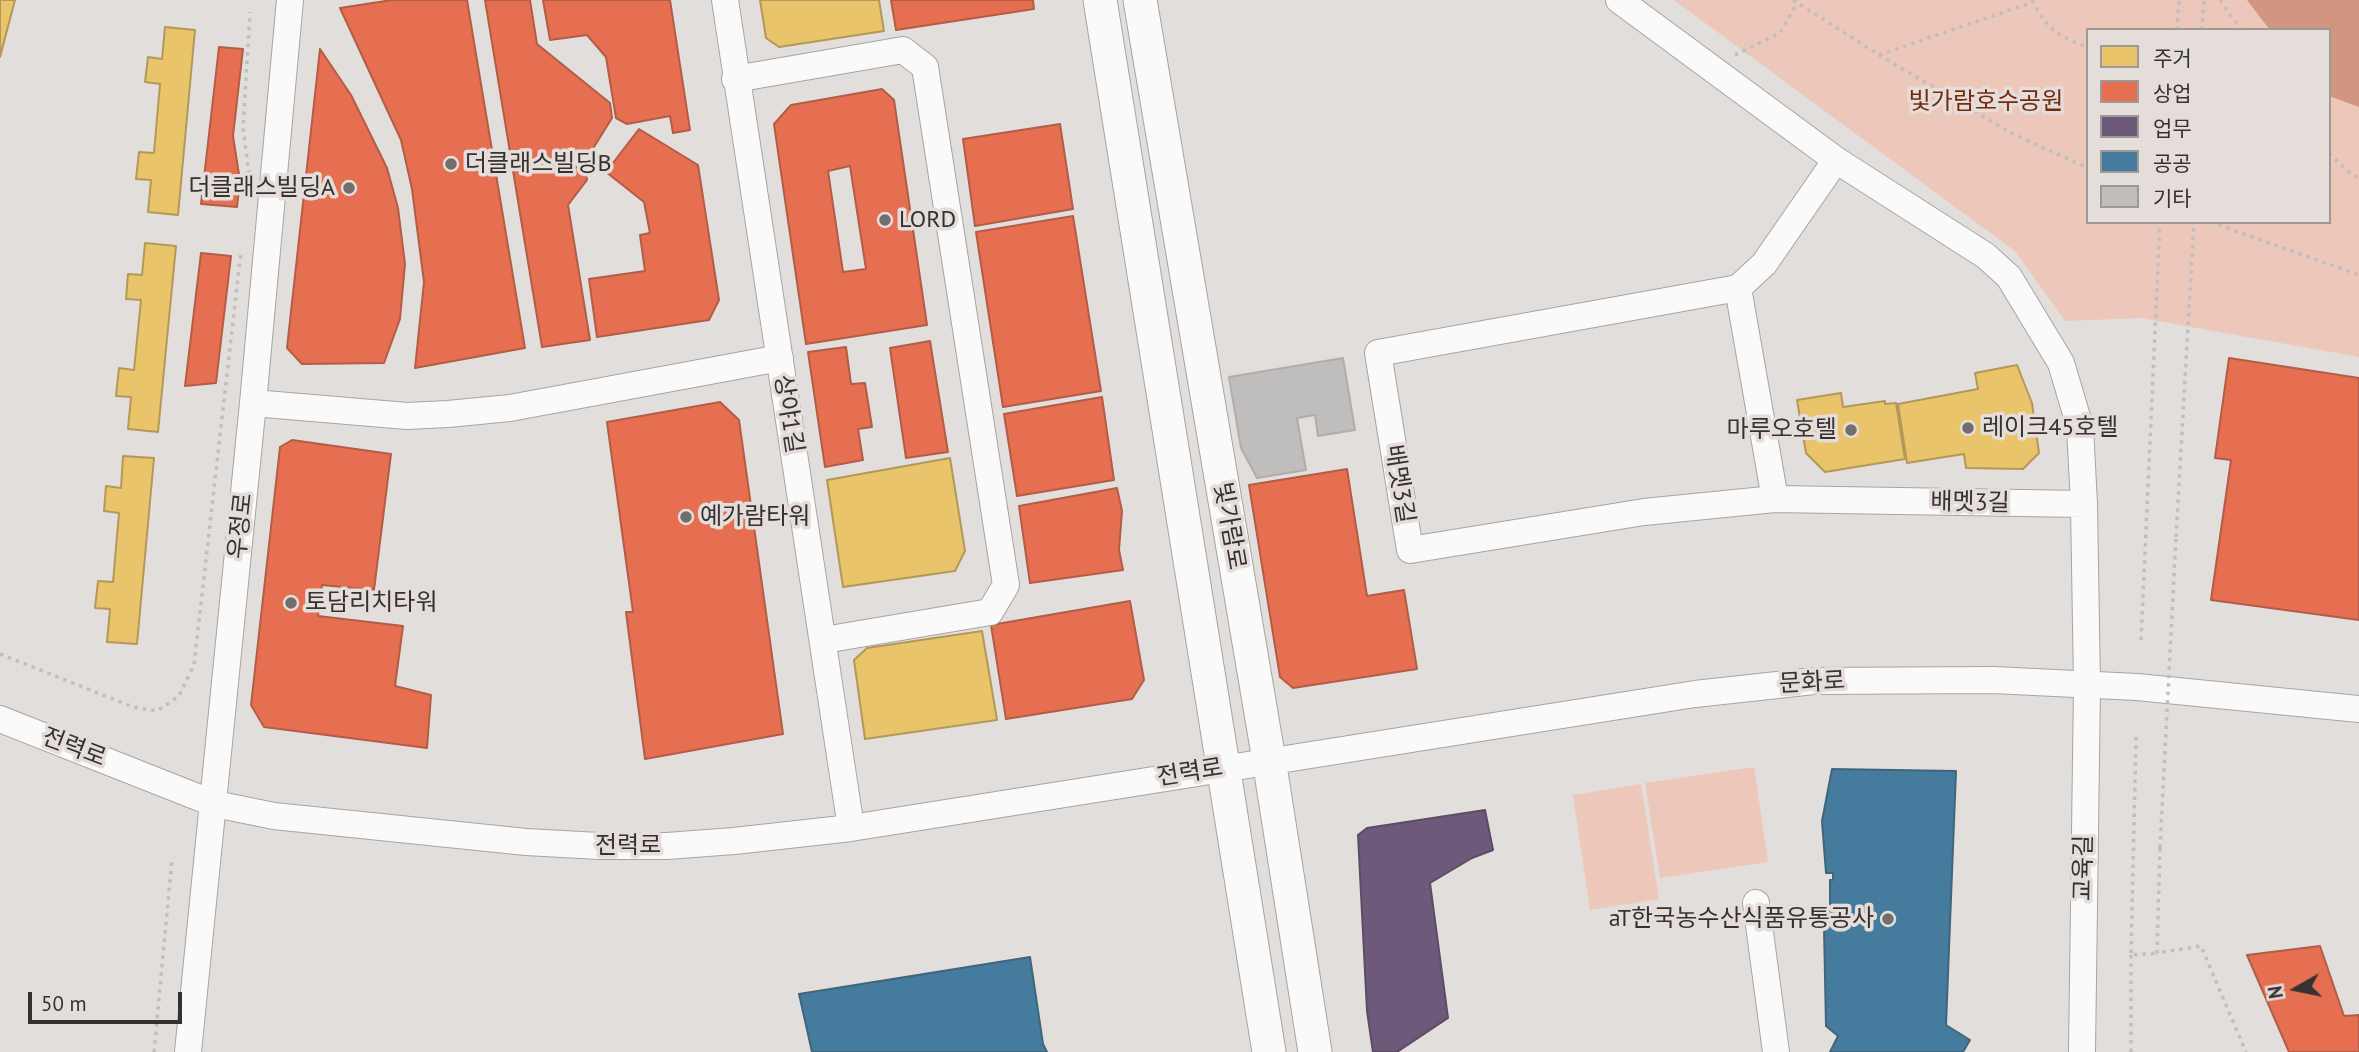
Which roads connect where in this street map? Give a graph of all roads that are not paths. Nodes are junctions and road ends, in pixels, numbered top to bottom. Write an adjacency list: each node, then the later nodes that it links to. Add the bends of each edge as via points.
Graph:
1 (289, 0): 10 (street, 우정로)
2 (725, 0): 6 (street, 상야1길)
3 (1100, 0): 18 (main road, 빛가람로)
4 (1140, 0): 17 (main road, 빛가람로)
5 (1619, 0): 7 (street)
6 (735, 79): 9 (street, 상야1길); 13 (street, via 903,50 925,67 1006,585 989,612)
7 (1836, 160): 8 (street, via 1764,264); 12 (street, via 1986,256 2009,276 2064,373 2080,427)
8 (1738, 288): 11 (street); 11 (street, 배멧3길, via 1378,354 1410,550 1644,512)
9 (780, 358): 10 (street, via 510,408 448,414 407,416); 13 (street, 상야1길)
10 (253, 403): 19 (street, 우정로)
11 (1774, 499): 12 (street, 배멧3길)
12 (2084, 504): 14 (street)
13 (824, 640): 20 (street, 상야1길)
14 (2087, 685): 15 (street, 문화로); 17 (street, 문화로, via 1921,679 1814,681 1695,694); 26 (street, 교육길)
15 (2359, 709)
16 (0, 719): 19 (street, 전력로)
17 (1269, 760): 18 (street, 전력로); 24 (main road, 빛가람로)
18 (1223, 767): 20 (street, 전력로); 23 (main road, 빛가람로)
19 (215, 804): 20 (street, 전력로, via 274,816 598,846 681,845); 22 (street, 우정로)
20 (851, 828)
21 (1756, 904): 25 (street)
22 (188, 1052)
23 (1269, 1052)
24 (1315, 1052)
25 (1776, 1052)
26 (2082, 1052)

